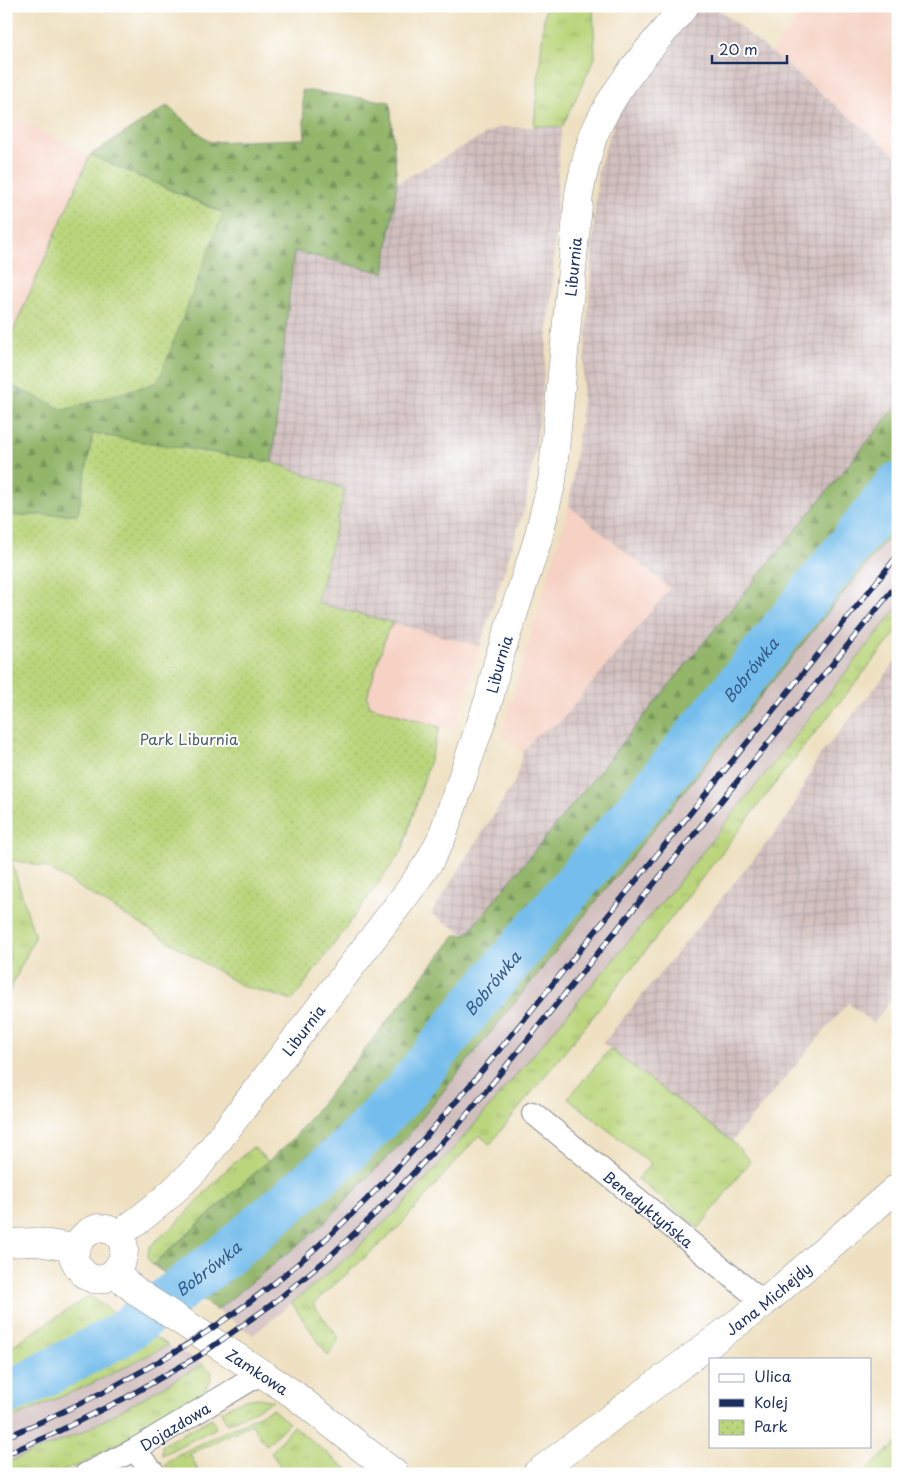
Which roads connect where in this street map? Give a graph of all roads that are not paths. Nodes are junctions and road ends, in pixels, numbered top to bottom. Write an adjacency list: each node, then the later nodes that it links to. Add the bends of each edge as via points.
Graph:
1 (685, 6): 4 (street, Liburnia, via 612,100 588,151 579,194 552,481 537,542 498,661 489,699 442,837 408,892 197,1168 150,1212)
2 (533, 1113): 8 (street, Benedyktyńska)
3 (898, 1187): 8 (street, Jana Michejdy)
4 (118, 1235): 6 (street, via 98,1228 80,1238); 7 (street, via 124,1259)
5 (6, 1243): 6 (street, via 36,1242)
6 (76, 1248): 7 (street, via 73,1257 78,1268 89,1278 107,1278)
7 (114, 1273): 9 (street, Zamkowa, via 140,1295)
8 (764, 1302): 11 (street, Jana Michejdy)
9 (262, 1373): 10 (street, Dojazdowa); 14 (street, Zamkowa)
10 (134, 1450): 12 (street, Dojazdowa); 13 (street)
11 (566, 1463): 15 (street, Jana Michejdy)
12 (86, 1474)
13 (155, 1474)
14 (395, 1474)
15 (536, 1474)

